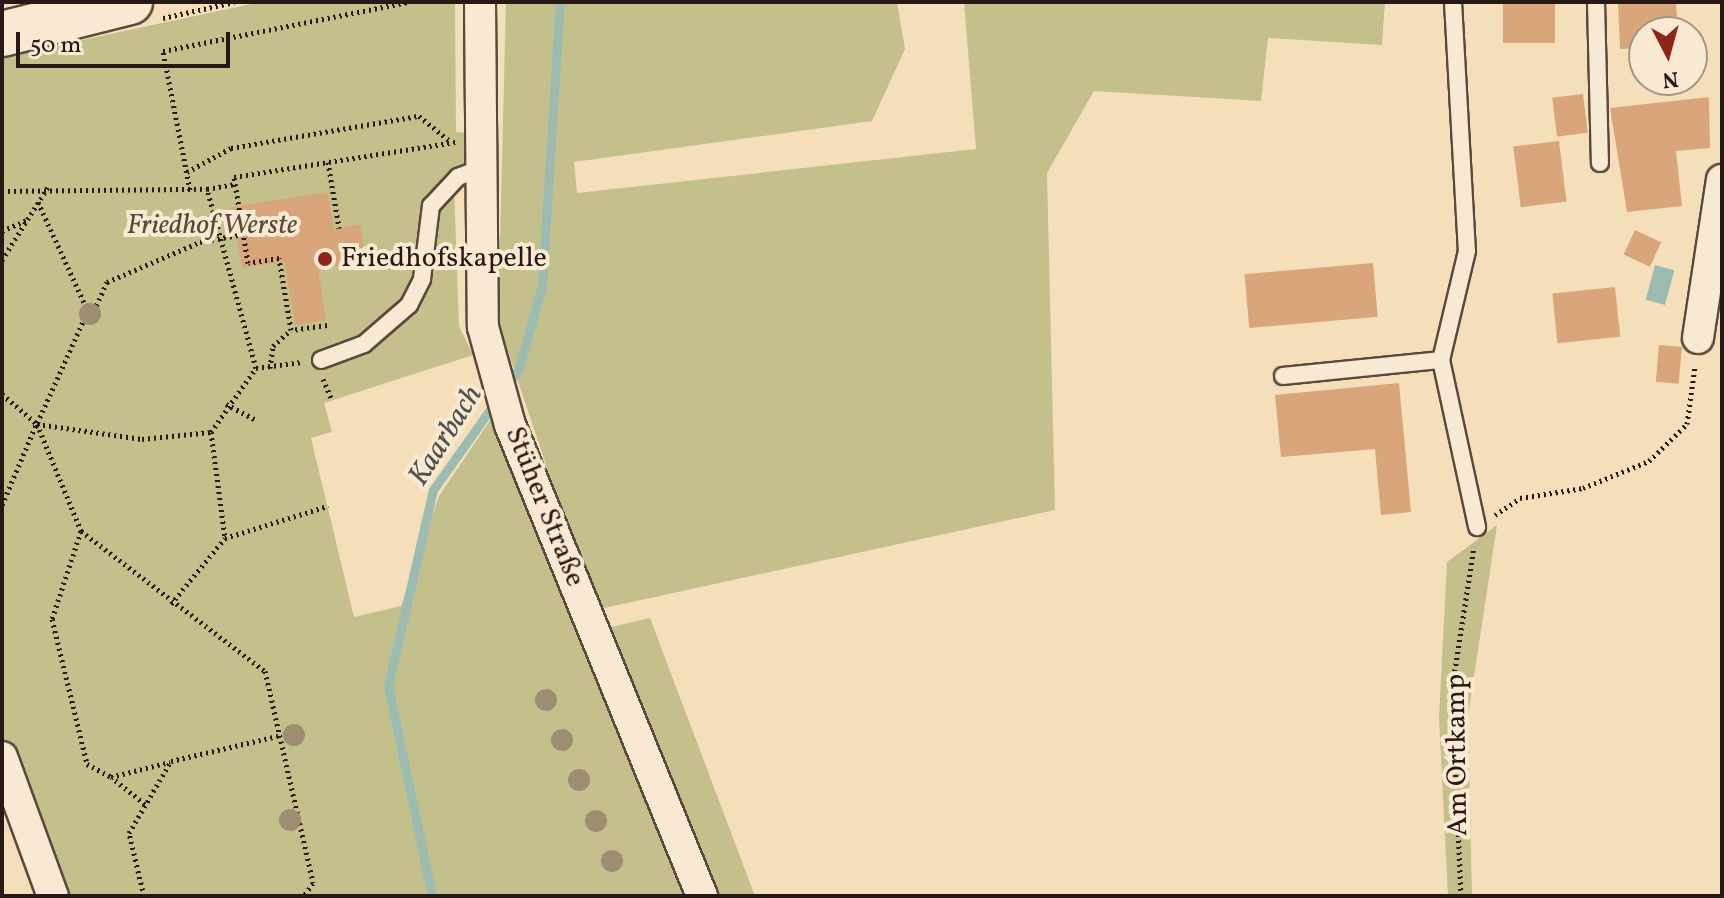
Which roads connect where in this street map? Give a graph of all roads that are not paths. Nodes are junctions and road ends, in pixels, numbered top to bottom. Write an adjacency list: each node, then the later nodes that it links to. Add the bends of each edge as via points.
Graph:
1 (130, 2): 5 (street)
2 (480, 2): 7 (street, Stüher Straße)
3 (1453, 2): 11 (lane, via 1467,251)
4 (1596, 2): 6 (lane)
5 (2, 34)
6 (1600, 163)
7 (479, 169): 10 (lane, via 447,185 431,206 422,279 409,305 364,344); 16 (street, Stüher Straße, via 483,327 510,425)
8 (1722, 180): 9 (street)
9 (1698, 338)
10 (321, 360)
11 (1441, 360): 12 (lane); 13 (lane)
12 (1283, 376)
13 (1477, 527)
14 (2, 757): 15 (street)
15 (53, 896)
16 (702, 896)

